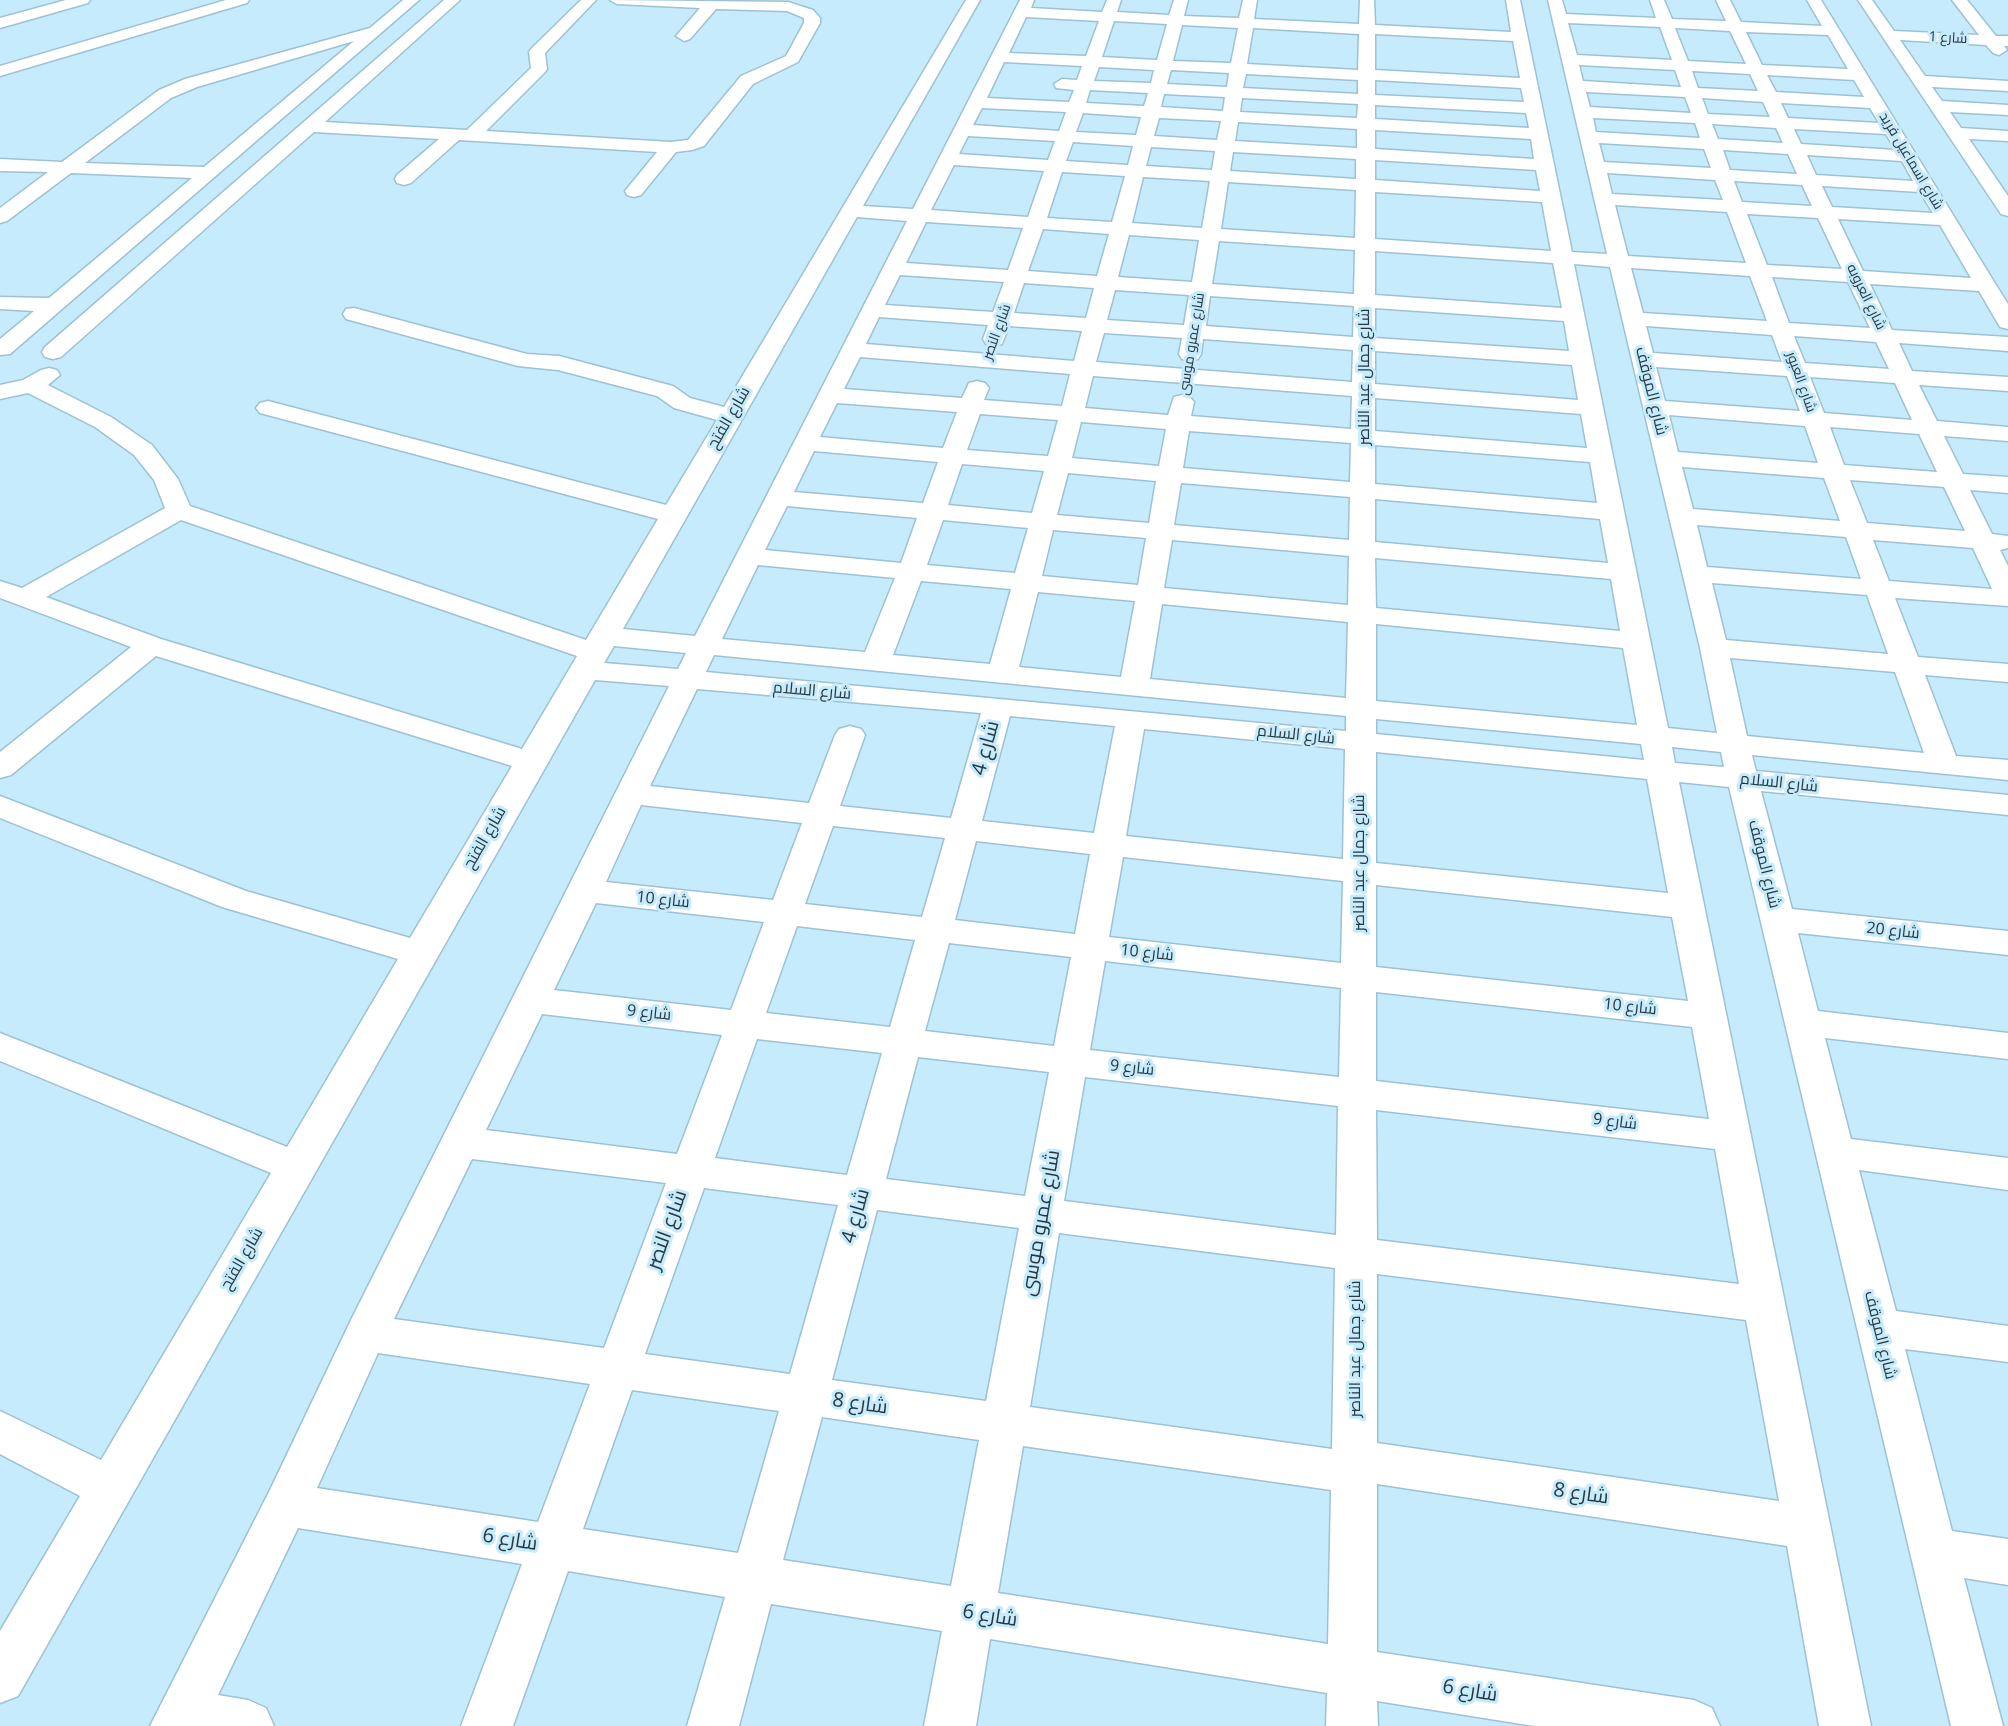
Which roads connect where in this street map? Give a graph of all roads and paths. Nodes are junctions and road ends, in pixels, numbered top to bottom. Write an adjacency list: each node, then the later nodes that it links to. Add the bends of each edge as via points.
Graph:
1 (83, 0): 19 (street)
2 (204, 0): 35 (street)
3 (242, 0): 44 (street)
4 (412, 0): 22 (street)
5 (453, 0): 64 (street)
6 (589, 0): 67 (street, via 537,52 539,69)
7 (617, 0): 15 (street)
8 (973, 0): 95 (street, شارع الفتح)
9 (1658, 0): 20 (street, شارع العبور)
10 (1723, 0): 21 (street, شارع العروبه)
11 (1814, 0): 23 (street, شارع اسماعيل فريد)
12 (1865, 0): 24 (street)
13 (1959, 0): 26 (street)
14 (1192, 1): 16 (street)
15 (712, 4): 25 (street); 73 (street, via 800,9 812,18 812,23 792,58 747,80 698,142)
16 (1179, 7): 17 (street); 18 (street); 40 (street, شارع 4)
17 (1249, 7): 41 (street); 42 (street, شارع عمرو موسى)
18 (1111, 8): 36 (street); 37 (street, شارع النصر)
19 (0, 23)
20 (1666, 23): 21 (street); 29 (street, شارع العبور); 46 (street)
21 (1736, 26): 23 (street); 28 (street, شارع العروبه)
22 (378, 30): 81 (street, via 176,88); 83 (street)
23 (1832, 31): 32 (street, شارع اسماعيل فريد)
24 (1889, 35): 26 (street, شارع 1); 33 (street)
25 (684, 36)
26 (1991, 40): 27 (street, شارع 1); 39 (street)
27 (2008, 41)
28 (1736, 48): 30 (street); 45 (street, شارع العروبه)
29 (1676, 50): 45 (street); 46 (street); 53 (street, شارع العبور)
30 (1768, 50)
31 (1824, 52): 32 (street)
32 (1846, 54): 47 (street, شارع اسماعيل فريد)
33 (1904, 57): 34 (street); 48 (street)
34 (1927, 58)
35 (0, 59)
36 (1002, 59): 37 (street); 58 (street); 68 (street); 76 (street)
37 (1092, 61): 40 (street); 50 (street, شارع النصر)
38 (1985, 61): 39 (street)
39 (2008, 61)
40 (1163, 65): 42 (street); 52 (street, شارع 4)
41 (1367, 66): 42 (street); 43 (street); 43 (street); 43 (street); 43 (street); 43 (street); 54 (street); 61 (street); 72 (street); 85 (street); 91 (street); 103 (street, شارع جمال عبد الناصر)
42 (1238, 68): 54 (street, شارع عمرو موسى)
43 (1523, 68): 91 (street)
44 (0, 70)
45 (1756, 70): 47 (street); 55 (street, شارع العروبه)
46 (1576, 73): 53 (street); 62 (street); 71 (street); 84 (street); 92 (street, شارع الموقف)
47 (1859, 75): 56 (street, شارع اسماعيل فريد)
48 (1920, 81): 51 (street); 57 (street)
49 (1041, 83): 50 (street)
50 (1084, 85): 52 (street); 58 (street, شارع النصر)
51 (2008, 86)
52 (1157, 89): 54 (street); 60 (street, شارع 4)
53 (1692, 92): 55 (street); 62 (street, شارع العبور)
54 (1234, 93): 61 (street, شارع عمرو موسى)
55 (1769, 97): 56 (street); 63 (street, شارع العروبه)
56 (1876, 103): 65 (street, شارع اسماعيل فريد)
57 (1937, 106): 59 (street); 66 (street)
58 (1076, 108): 60 (street); 68 (street, شارع النصر)
59 (2008, 110)
60 (1151, 112): 61 (street); 70 (street, شارع 4)
61 (1230, 117): 72 (street, شارع عمرو موسى)
62 (1702, 118): 63 (street); 71 (street, شارع العبور)
63 (1782, 123): 65 (street); 74 (street, شارع العروبه)
64 (310, 126): 67 (street); 131 (street)
65 (1892, 129): 75 (street, شارع اسماعيل فريد)
66 (1956, 133): 69 (street); 77 (street)
67 (463, 135): 73 (street); 86 (street)
68 (1066, 136): 70 (street); 80 (street, شارع النصر)
69 (2008, 136)
70 (1143, 141): 72 (street); 82 (street, شارع 4)
71 (1712, 144): 74 (street); 84 (street, شارع العبور)
72 (1225, 146): 85 (street, شارع عمرو موسى)
73 (671, 147): 89 (street)
74 (1795, 149): 75 (street); 87 (street, شارع العروبه)
75 (1908, 156): 88 (street, شارع اسماعيل فريد)
76 (947, 159): 80 (street); 97 (street)
77 (1974, 161): 78 (street); 90 (street)
78 (1997, 162)
79 (0, 165): 81 (street)
80 (1055, 166): 82 (street); 100 (street, شارع النصر)
81 (66, 167): 83 (street); 98 (street)
82 (1136, 171): 85 (street); 101 (street, شارع 4)
83 (210, 173): 116 (street)
84 (1723, 175): 87 (street); 93 (street, شارع العبور)
85 (1220, 176): 102 (street, شارع عمرو موسى)
86 (404, 179)
87 (1809, 180): 88 (street); 96 (street, شارع العروبه)
88 (1927, 187): 99 (street, شارع اسماعيل فريد)
89 (634, 191)
90 (2002, 192): 94 (street)
91 (1551, 197): 104 (street)
92 (1604, 199): 93 (street); 105 (street, شارع الموقف)
93 (1735, 207): 96 (street); 107 (street, شارع العبور)
94 (2008, 210)
95 (850, 211): 97 (street); 149 (street, شارع الفتح)
96 (1825, 212): 99 (street); 110 (street, شارع العروبه)
97 (918, 216): 100 (street); 106 (street)
98 (0, 217)
99 (1947, 220): 113 (street, شارع اسماعيل فريد)
100 (1035, 223): 101 (street); 109 (street, شارع النصر)
101 (1120, 229): 102 (street); 111 (street, شارع 4)
102 (1210, 235): 103 (street); 112 (street, شارع عمرو موسى)
103 (1365, 245): 104 (street); 114 (street, شارع جمال عبد الناصر)
104 (1562, 258): 105 (street); 119 (street)
105 (1620, 261): 107 (street); 121 (street, شارع الموقف)
106 (892, 268): 109 (street); 117 (street)
107 (1759, 270): 110 (street); 124 (street, شارع العبور)
108 (2008, 275): 113 (street)
109 (1016, 277): 111 (street); 120 (street, شارع النصر)
110 (1856, 277): 113 (street); 126 (street, شارع العروبه)
111 (1106, 283): 112 (street); 123 (street, شارع 4)
112 (1201, 289): 114 (street); 125 (street, شارع عمرو موسى)
113 (1992, 290): 122 (street, شارع اسماعيل فريد)
114 (1364, 301): 119 (street); 127 (street, شارع جمال عبد الناصر)
115 (0, 303): 116 (street)
116 (54, 305): 129 (street)
117 (871, 310): 120 (street); 130 (street)
118 (354, 314): 149 (street, via 526,361 540,373 647,401 682,403)
119 (1573, 315): 132 (street)
120 (1001, 319): 123 (street); 134 (street, شارع النصر)
121 (1633, 319): 124 (street); 133 (street, شارع الموقف)
122 (2008, 322)
123 (1095, 325): 125 (street); 135 (street, شارع 4)
124 (1781, 329): 126 (street); 136 (street, شارع العبور)
125 (1193, 332): 127 (street); 137 (street, شارع عمرو موسى)
126 (1884, 336): 128 (street); 138 (street, شارع العروبه)
127 (1364, 344): 132 (street); 141 (street, شارع جمال عبد الناصر)
128 (2008, 344)
129 (1, 350): 131 (street, via 32,347)
130 (851, 350): 134 (street); 143 (street)
131 (53, 352): 140 (street, via 60,362 58,368)
132 (1582, 359): 147 (street)
133 (1643, 359): 136 (street); 145 (street, شارع الموقف)
134 (986, 361): 135 (street); 144 (street, شارع النصر)
135 (1083, 368): 137 (street); 148 (street, شارع 4)
136 (1796, 370): 138 (street); 150 (street, شارع العبور)
137 (1186, 376): 141 (street); 151 (street, شارع عمرو موسى)
138 (1904, 377): 139 (street); 152 (street, شارع العروبه)
139 (2008, 384)
140 (31, 385): 142 (street); 166 (street, via 103,422 143,450 166,479)
141 (1364, 390): 147 (street); 154 (street, شارع جمال عبد الناصر)
142 (0, 392)
143 (829, 395): 144 (street); 155 (street)
144 (970, 406): 148 (street); 156 (street, شارع النصر)
145 (1655, 407): 150 (street); 158 (street, شارع الموقف)
146 (268, 408): 169 (street)
147 (1591, 408): 157 (street)
148 (1071, 414): 151 (street); 159 (street, شارع 4)
149 (730, 416): 169 (street, شارع الفتح)
150 (1815, 419): 152 (street); 160 (street, شارع العبور)
151 (1178, 423): 154 (street); 161 (street, شارع عمرو موسى)
152 (1928, 428): 153 (street); 162 (street, شارع العروبه)
153 (2008, 434)
154 (1364, 437): 157 (street); 164 (street, شارع جمال عبد الناصر)
155 (804, 444): 156 (street); 165 (street)
156 (952, 456): 159 (street); 167 (street, شارع النصر)
157 (1601, 456): 168 (street)
158 (1667, 458): 160 (street); 170 (street, شارع الموقف)
159 (1058, 465): 161 (street); 171 (street, شارع 4)
160 (1834, 471): 162 (street); 172 (street, شارع العبور)
161 (1170, 474): 164 (street); 173 (street, شارع عمرو موسى)
162 (1954, 480): 163 (street); 174 (street, شارع العروبه)
163 (2008, 485)
164 (1363, 490): 168 (street); 175 (street, شارع جمال عبد الناصر)
165 (777, 498): 167 (street); 176 (street)
166 (179, 511): 182 (street); 190 (street)
167 (933, 512): 171 (street); 177 (street, شارع النصر)
168 (1611, 512): 178 (street)
169 (673, 515): 190 (street, شارع الفتح)
170 (1681, 516): 172 (street); 179 (street, شارع الموقف)
171 (1043, 521): 173 (street); 180 (street, شارع 4)
172 (1857, 530): 174 (street); 181 (street, شارع العبور)
173 (1160, 532): 175 (street); 183 (street, شارع عمرو موسى)
174 (1995, 542): 184 (street, شارع العروبه)
175 (1362, 549): 178 (street); 185 (street, شارع جمال عبد الناصر)
176 (748, 556): 177 (street); 188 (street)
177 (911, 572): 180 (street); 191 (street, شارع النصر)
178 (1623, 572): 186 (street)
179 (1696, 574): 181 (street); 189 (street, شارع الموقف)
180 (1027, 583): 183 (street); 195 (street, شارع 4)
181 (1878, 588): 184 (street); 192 (street, شارع العبور)
182 (12, 593): 187 (street)
183 (1150, 594): 185 (street); 196 (street, شارع عمرو موسى)
184 (2008, 596)
185 (1362, 614): 186 (street); 197 (street, شارع جمال عبد الناصر)
186 (1636, 641): 199 (street)
187 (151, 645): 202 (street); 204 (street)
188 (702, 646): 190 (street, شارع السلام); 191 (street, شارع السلام); 194 (street)
189 (1714, 648): 192 (street); 201 (street, شارع الموقف)
190 (593, 653): 194 (street, شارع السلام); 202 (street, شارع الفتح)
191 (876, 662): 195 (street, شارع السلام)
192 (1907, 664): 193 (street); 203 (street, شارع العبور)
193 (2008, 673)
194 (686, 680): 195 (street, شارع السلام); 208 (street)
195 (1000, 690): 196 (street, شارع السلام); 212 (street, شارع 4)
196 (1132, 703): 197 (street, شارع السلام); 200 (street, شارع السلام); 213 (street, شارع عمرو موسى)
197 (1361, 709): 199 (street, شارع السلام); 200 (street, شارع جمال عبد الناصر)
198 (849, 735): 211 (street, شارع النصر)
199 (1655, 737): 201 (street, شارع السلام); 206 (street)
200 (1360, 742): 206 (street, شارع السلام); 214 (street, شارع جمال عبد الناصر)
201 (1734, 744): 203 (street, شارع السلام); 207 (street, شارع الموقف)
202 (530, 762): 222 (street, شارع الفتح)
203 (1944, 764): 205 (street, شارع السلام)
204 (0, 768)
205 (2008, 770)
206 (1660, 771): 207 (street, شارع السلام); 216 (street)
207 (1743, 779): 209 (street, شارع السلام); 218 (street, شارع الموقف)
208 (630, 794): 211 (street); 215 (street)
209 (2008, 805)
210 (0, 806): 222 (street, via 234,899)
211 (820, 814): 212 (street); 217 (street, شارع النصر)
212 (964, 830): 213 (street); 219 (street, شارع 4)
213 (1109, 845): 214 (street); 221 (street, شارع عمرو موسى)
214 (1359, 872): 216 (street); 223 (street, شارع جمال عبد الناصر)
215 (585, 891): 217 (street, شارع 10); 224 (street)
216 (1688, 907): 225 (street)
217 (784, 913): 219 (street, شارع 10); 227 (street, شارع النصر)
218 (1778, 919): 220 (street, شارع 20); 226 (street, شارع الموقف)
219 (936, 930): 221 (street, شارع 10); 228 (street, شارع 4)
220 (2008, 943)
221 (1090, 947): 223 (street, شارع 10); 231 (street, شارع عمرو موسى)
222 (419, 952): 236 (street, شارع الفتح)
223 (1359, 977): 225 (street, شارع 10); 232 (street, شارع جمال عبد الناصر)
224 (531, 1000): 227 (street, شارع 9); 234 (street)
225 (1708, 1016): 233 (street)
226 (1803, 1022): 230 (street); 235 (street, شارع الموقف)
227 (743, 1024): 228 (street, شارع 9); 237 (street, شارع النصر)
228 (905, 1042): 231 (street, شارع 9); 239 (street, شارع 4)
229 (0, 1046): 236 (street)
230 (2008, 1046)
231 (1070, 1061): 232 (street, شارع 9); 240 (street, شارع عمرو موسى)
232 (1357, 1093): 233 (street, شارع 9); 241 (street, شارع جمال عبد الناصر)
233 (1732, 1136): 242 (street)
234 (460, 1142): 237 (street); 244 (street)
235 (1835, 1152): 238 (street); 243 (street, شارع الموقف)
236 (296, 1167): 251 (street, شارع الفتح)
237 (689, 1171): 239 (street); 246 (street, شارع النصر)
238 (2008, 1174)
239 (863, 1192): 240 (street); 247 (street, شارع 4)
240 (1042, 1214): 241 (street); 248 (street, شارع عمرو موسى)
241 (1356, 1254): 242 (street); 250 (street, شارع جمال عبد الناصر)
242 (1764, 1305): 253 (street)
243 (1878, 1327): 245 (street); 255 (street, شارع الموقف)
244 (366, 1333): 246 (street, شارع 8); 252 (street)
245 (2008, 1344)
246 (617, 1368): 247 (street, شارع 8); 254 (street, شارع النصر)
247 (806, 1396): 248 (street, شارع 8); 257 (street, شارع 4)
248 (1004, 1424): 250 (street, شارع 8); 258 (street, شارع عمرو موسى)
249 (0, 1431): 251 (street)
250 (1354, 1467): 253 (street, شارع 8); 259 (street, شارع جمال عبد الناصر)
251 (109, 1488): 260 (street, شارع الفتح)
252 (286, 1505): 254 (street, شارع 6); 261 (street)
253 (1806, 1527): 268 (street)
254 (552, 1547): 257 (street, شارع 6); 263 (street, شارع النصر)
255 (1934, 1551): 256 (street); 269 (street, شارع الموقف)
256 (2008, 1562)
257 (755, 1578): 258 (street, شارع 6); 264 (street, شارع 4)
258 (970, 1612): 259 (street, شارع 6); 265 (street, شارع عمرو موسى)
259 (1352, 1672): 266 (street, شارع جمال عبد الناصر); 267 (street, شارع 6)
260 (0, 1678)
261 (179, 1720): 262 (street)
262 (248, 1726)
263 (486, 1726)
264 (713, 1726)
265 (950, 1726)
266 (1352, 1726)
267 (1694, 1726)
268 (1845, 1726)
269 (1977, 1726)

